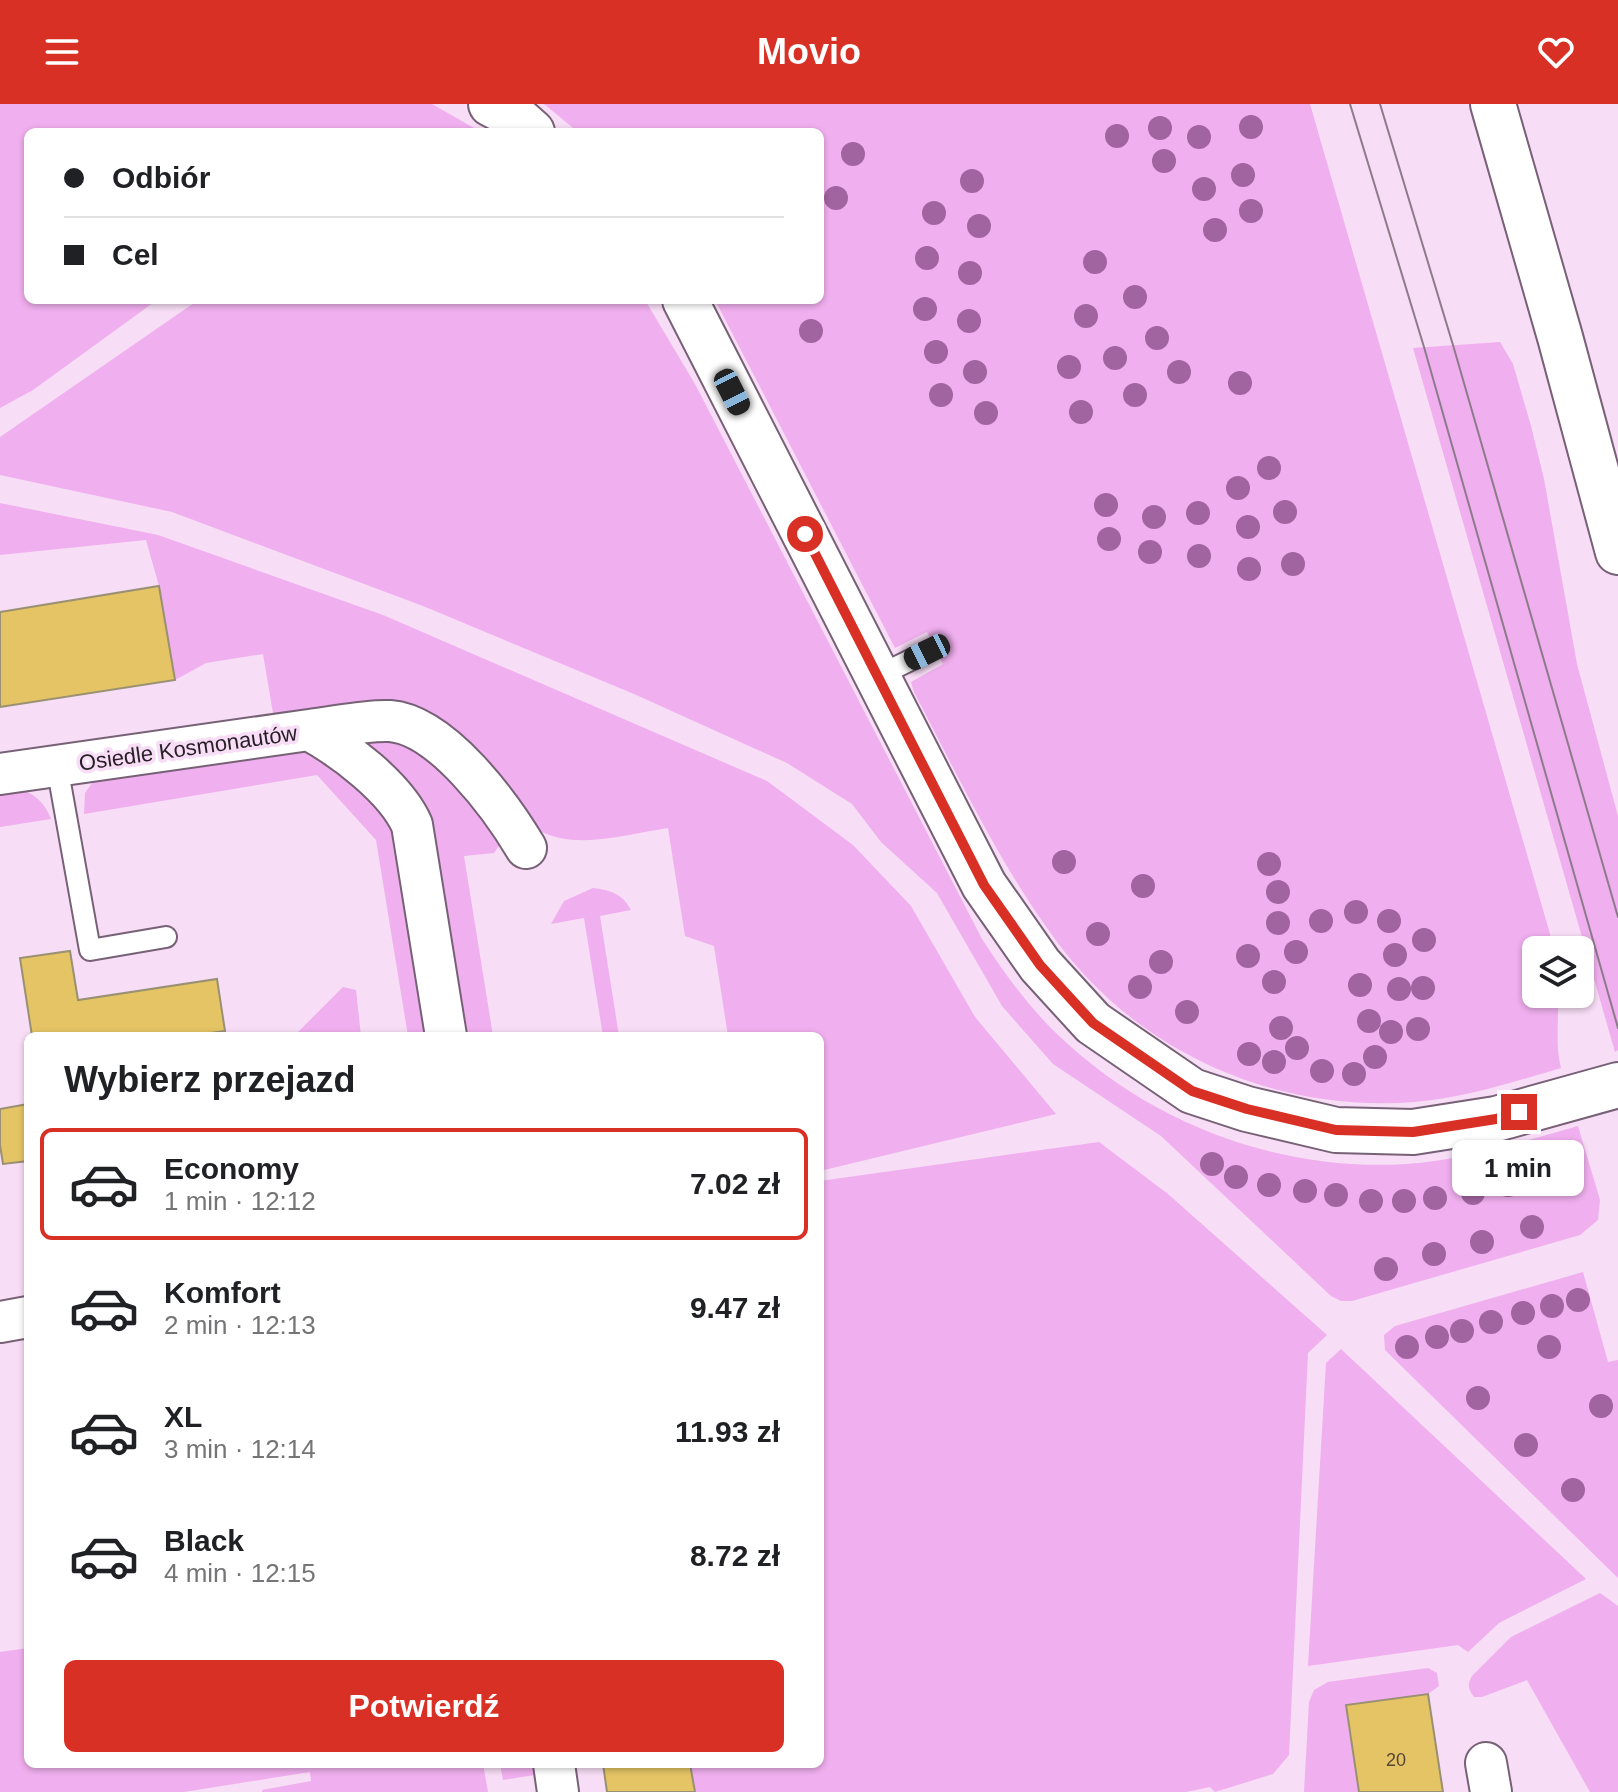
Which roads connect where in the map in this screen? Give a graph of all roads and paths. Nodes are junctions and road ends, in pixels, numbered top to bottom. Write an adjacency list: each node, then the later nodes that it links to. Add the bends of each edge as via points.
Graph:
1 (491, 104): 3 (main road)
2 (1493, 104): 5 (main road)
3 (528, 128)
4 (687, 304): 7 (main road)
5 (1618, 552)
6 (927, 652): 7 (lane)
7 (878, 676): 14 (main road, via 984,885 1040,965 1093,1023 1192,1091 1336,1130 1413,1132 1496,1119)
8 (309, 730): 9 (street, Osiedle Kosmonautów); 11 (street, via 388,721 416,726 449,751 509,819); 13 (street, Osiedle Kosmonautów, via 332,742 406,811)
9 (57, 766): 10 (street, Osiedle Kosmonautów); 12 (lane, via 90,950)
10 (0, 774)
11 (526, 848)
12 (166, 937)
13 (445, 1032)
14 (1618, 1085)
15 (24, 1318): 16 (street)
16 (0, 1322)
17 (555, 1768): 18 (street)
18 (558, 1792)

